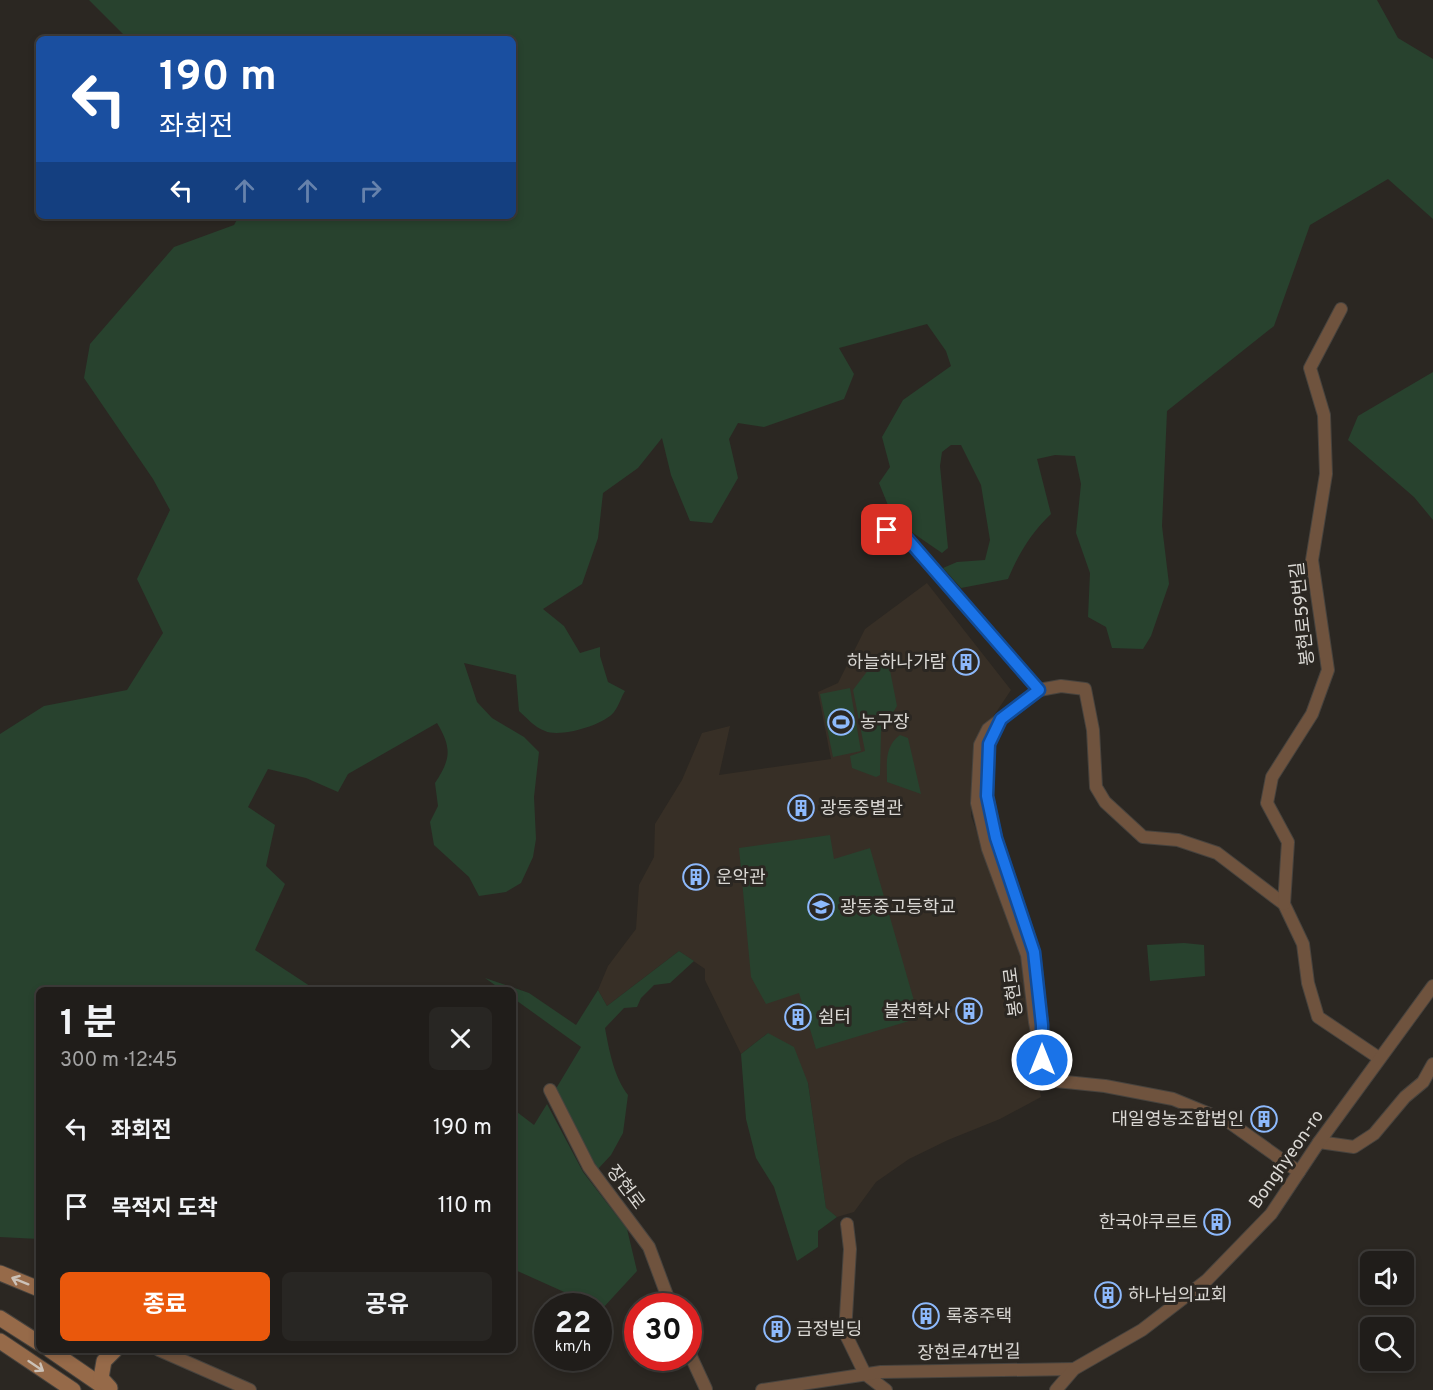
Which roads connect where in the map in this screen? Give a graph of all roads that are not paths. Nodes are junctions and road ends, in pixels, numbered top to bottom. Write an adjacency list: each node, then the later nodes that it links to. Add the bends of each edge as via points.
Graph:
1 (1341, 309): 5 (street, 봉현로59번길, via 1311,368 1324,415 1326,474 1312,560 1328,670 1312,714 1272,777 1267,803 1288,842)
2 (887, 530): 4 (street, via 904,535)
3 (1061, 687): 4 (street, 봉현로); 5 (street, 봉현로59번길, via 1084,688 1093,729 1096,787 1105,802 1143,837 1178,840 1216,853)
4 (1039, 690): 11 (street, 봉현로, via 988,729 980,745 978,803 988,849 1027,955 1042,1060 1056,1081 1173,1099 1229,1122)
5 (1284, 904): 7 (street, 봉현로59번길, via 1303,944 1318,1017)
6 (1433, 986): 7 (street, Bonghyeon-ro)
7 (1379, 1058): 10 (street, Bonghyeon-ro)
8 (1431, 1072): 10 (street, via 1374,1134 1354,1147)
9 (550, 1090): 15 (street, 장현로, via 589,1167 649,1247)
10 (1319, 1142): 11 (street, Bonghyeon-ro)
11 (1299, 1172): 23 (street, Bonghyeon-ro, via 1271,1214 1208,1280 1142,1329)
12 (848, 1224): 25 (street, via 845,1333)
13 (0, 1273): 14 (main road, one-way to 13)
14 (36, 1288)
15 (666, 1293)
16 (0, 1318): 18 (main road)
17 (0, 1339): 19 (main road); 26 (main road, one-way to 26)
18 (36, 1340)
19 (36, 1341)
20 (54, 1353): 27 (main road)
21 (112, 1353): 27 (main road, via 104,1361 101,1378)
22 (166, 1353): 28 (street)
23 (1074, 1369): 25 (street, 장현로47번길); 32 (street, Bonghyeon-ro)
24 (698, 1371): 29 (street)
25 (865, 1374): 30 (street, 장현로47번길); 31 (street)
26 (73, 1390)
27 (110, 1390)
28 (250, 1390)
29 (707, 1390)
30 (762, 1390)
31 (886, 1390)
32 (1056, 1390)

